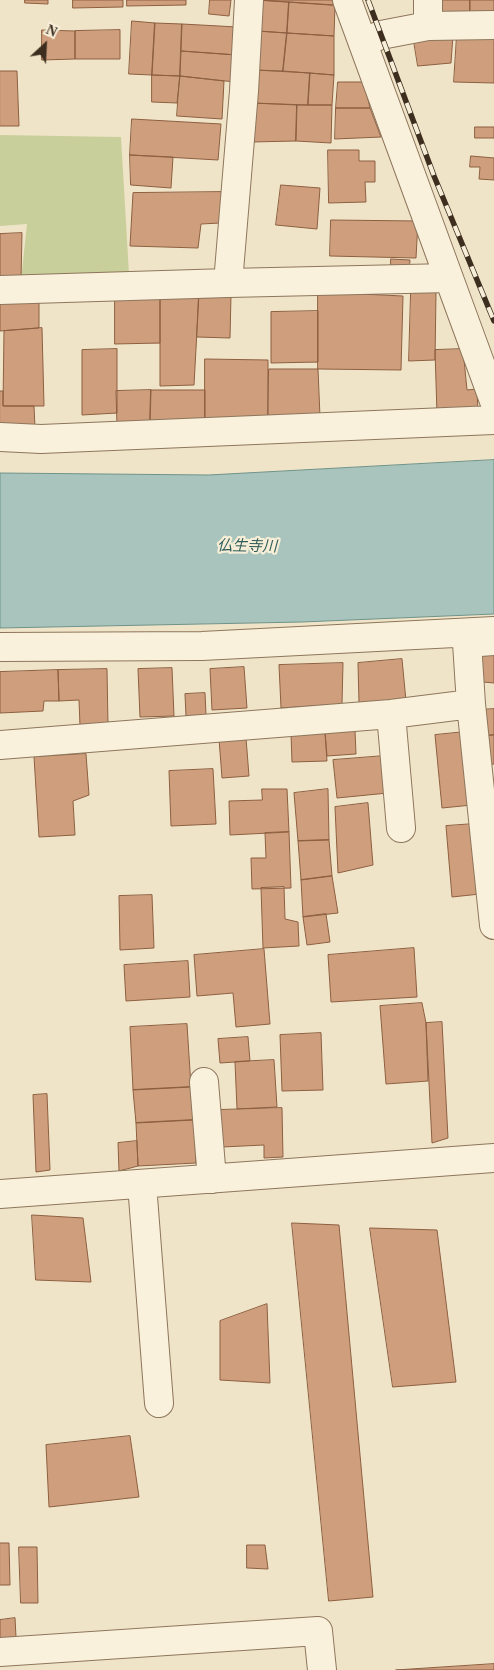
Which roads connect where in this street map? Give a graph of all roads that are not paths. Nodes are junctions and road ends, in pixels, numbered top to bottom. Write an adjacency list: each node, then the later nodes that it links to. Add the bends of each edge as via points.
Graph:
1 (248, 0): 7 (street)
2 (347, 0): 5 (street)
3 (428, 13): 4 (street); 5 (street)
4 (494, 25)
5 (363, 42): 6 (street)
6 (448, 278): 7 (street); 9 (street)
7 (228, 283): 8 (street)
8 (0, 290)
9 (494, 400)
10 (494, 420): 11 (street, via 41,439)
11 (0, 437)
12 (494, 631): 15 (street, via 202,646)
13 (494, 641): 14 (street)
14 (467, 643): 16 (street, via 232,656); 17 (street)
15 (0, 647)
16 (0, 660)
17 (471, 704): 18 (street); 21 (street)
18 (391, 714): 19 (street); 20 (street)
19 (0, 745)
20 (401, 828)
21 (494, 924)
22 (204, 1082): 24 (street)
23 (494, 1158): 24 (street)
24 (212, 1179): 25 (street)
25 (142, 1184): 26 (street); 27 (street)
26 (0, 1194)
27 (159, 1403)
28 (0, 1652): 29 (street, via 318,1631)
29 (322, 1670)

